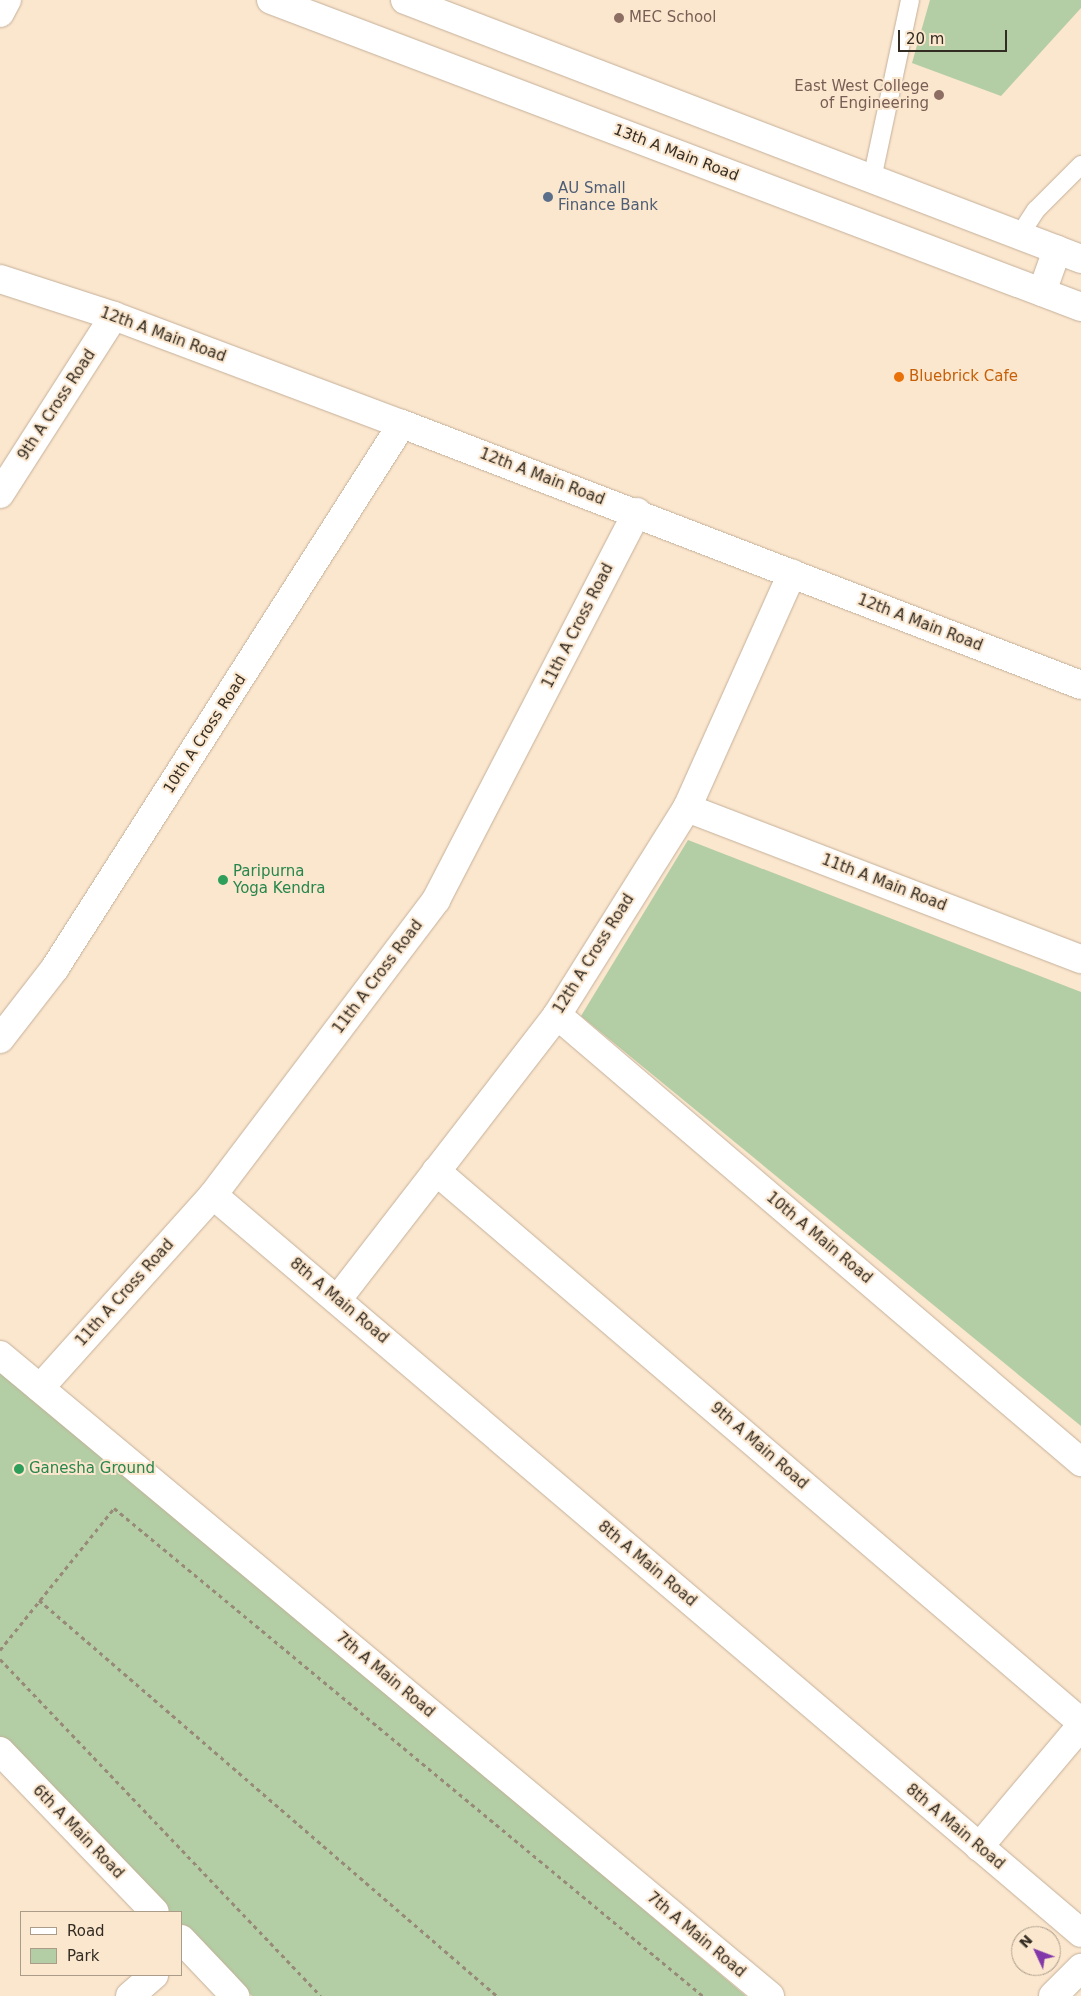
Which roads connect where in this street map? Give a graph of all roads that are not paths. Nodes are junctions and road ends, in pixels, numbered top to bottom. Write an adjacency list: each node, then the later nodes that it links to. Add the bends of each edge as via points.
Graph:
1 (7, 0): 5 (street)
2 (405, 0): 7 (street)
3 (910, 0): 7 (lane)
4 (286, 3): 11 (street, 13th A Main Road)
5 (0, 13)
6 (1081, 165): 8 (lane, via 1036,210)
7 (872, 179): 8 (street)
8 (1019, 236): 9 (street)
9 (1069, 255): 11 (street)
10 (0, 279): 13 (street, 12th A Main Road)
11 (1042, 292): 12 (street, 13th A Main Road)
12 (1081, 308)
13 (114, 316): 14 (street, 12th A Main Road); 15 (street, 9th A Cross Road)
14 (402, 424): 16 (street, 12th A Main Road); 22 (street, 10th A Cross Road, via 55,968)
15 (0, 494)
16 (637, 512): 17 (street, 12th A Main Road); 24 (street, 11th A Cross Road, via 436,900)
17 (792, 572): 18 (street, 12th A Main Road); 19 (street, 12th A Cross Road)
18 (1081, 685)
19 (687, 808): 20 (street, 11th A Main Road); 21 (street, 12th A Cross Road)
20 (1081, 959)
21 (557, 1015): 23 (street, 12th A Cross Road); 28 (street, 10th A Main Road)
22 (0, 1039)
23 (436, 1171): 25 (street, 12th A Cross Road); 29 (street, 9th A Main Road)
24 (213, 1195): 25 (street, 8th A Main Road); 27 (street, 11th A Cross Road)
25 (337, 1300): 32 (street, 8th A Main Road)
26 (0, 1355): 27 (street, 7th A Main Road)
27 (40, 1388): 40 (street, 7th A Main Road)
28 (1081, 1461)
29 (1081, 1722)
30 (1081, 1726): 32 (street)
31 (0, 1751): 33 (street, 6th A Main Road)
32 (979, 1847): 34 (street, 8th A Main Road)
33 (154, 1911)
34 (1081, 1933)
35 (183, 1945): 39 (street)
36 (1081, 1968): 41 (street)
37 (153, 1976): 38 (street)
38 (130, 1996)
39 (235, 1996)
40 (770, 1996)
41 (1053, 1996)

